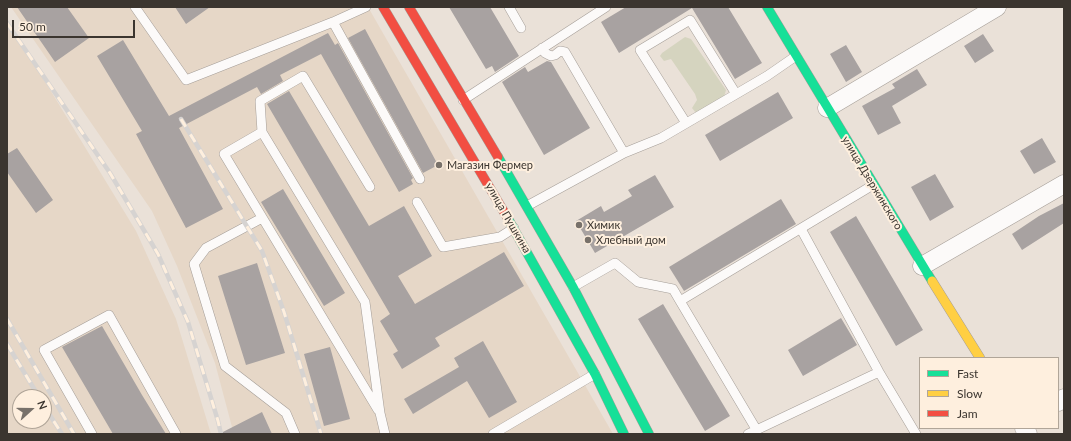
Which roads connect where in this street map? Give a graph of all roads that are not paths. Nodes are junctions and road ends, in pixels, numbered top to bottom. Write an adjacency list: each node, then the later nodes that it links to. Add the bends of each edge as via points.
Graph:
1 (135, 7): 9 (lane, via 186,80)
2 (366, 7): 9 (lane)
3 (383, 7): 26 (main road, улица Пушкина)
4 (409, 7): 14 (main road, улица Пушкина)
5 (509, 7): 10 (lane)
6 (606, 7): 11 (lane)
7 (767, 7): 12 (main road, улица Дзержинского)
8 (997, 7): 15 (street)
9 (333, 22): 19 (lane)
10 (521, 28)
11 (542, 48): 14 (lane); 18 (lane, via 551,56 560,51 565,52)
12 (796, 56): 13 (lane); 15 (main road, улица Дзержинского)
13 (736, 94): 16 (lane); 16 (lane, via 690,20 640,50)
14 (463, 100): 24 (main road, улица Пушкина)
15 (827, 108): 21 (main road, улица Дзержинского)
16 (686, 123): 18 (lane, via 661,138)
17 (262, 132): 22 (lane, via 260,101 303,76); 25 (lane, via 224,154); 34 (lane, via 365,302)
18 (624, 152): 24 (lane)
19 (420, 179)
20 (1064, 184): 28 (street)
21 (874, 185): 27 (lane); 28 (main road, улица Дзержинского)
22 (370, 187)
23 (417, 202): 26 (lane, via 443,247 500,237)
24 (527, 206): 29 (main road, улица Пушкина)
25 (262, 218): 34 (lane); 38 (lane, via 206,248 194,264 225,366 286,413)
26 (514, 228): 33 (main road, улица Пушкина)
27 (801, 229): 30 (lane); 32 (lane)
28 (922, 266): 31 (main road, улица Дзержинского)
29 (573, 287): 30 (lane, via 615,263 638,282 673,289); 42 (main road, улица Пушкина)
30 (680, 301): 35 (lane)
31 (979, 357)
32 (879, 372): 35 (lane); 44 (lane)
33 (595, 374): 40 (lane); 41 (main road, улица Пушкина)
34 (380, 413): 39 (lane)
35 (756, 429): 43 (lane)
36 (92, 434): 37 (lane, via 44,350 109,315)
37 (176, 434)
38 (295, 434)
39 (385, 434)
40 (493, 434)
41 (624, 434)
42 (649, 434)
43 (748, 434)
44 (916, 434)

